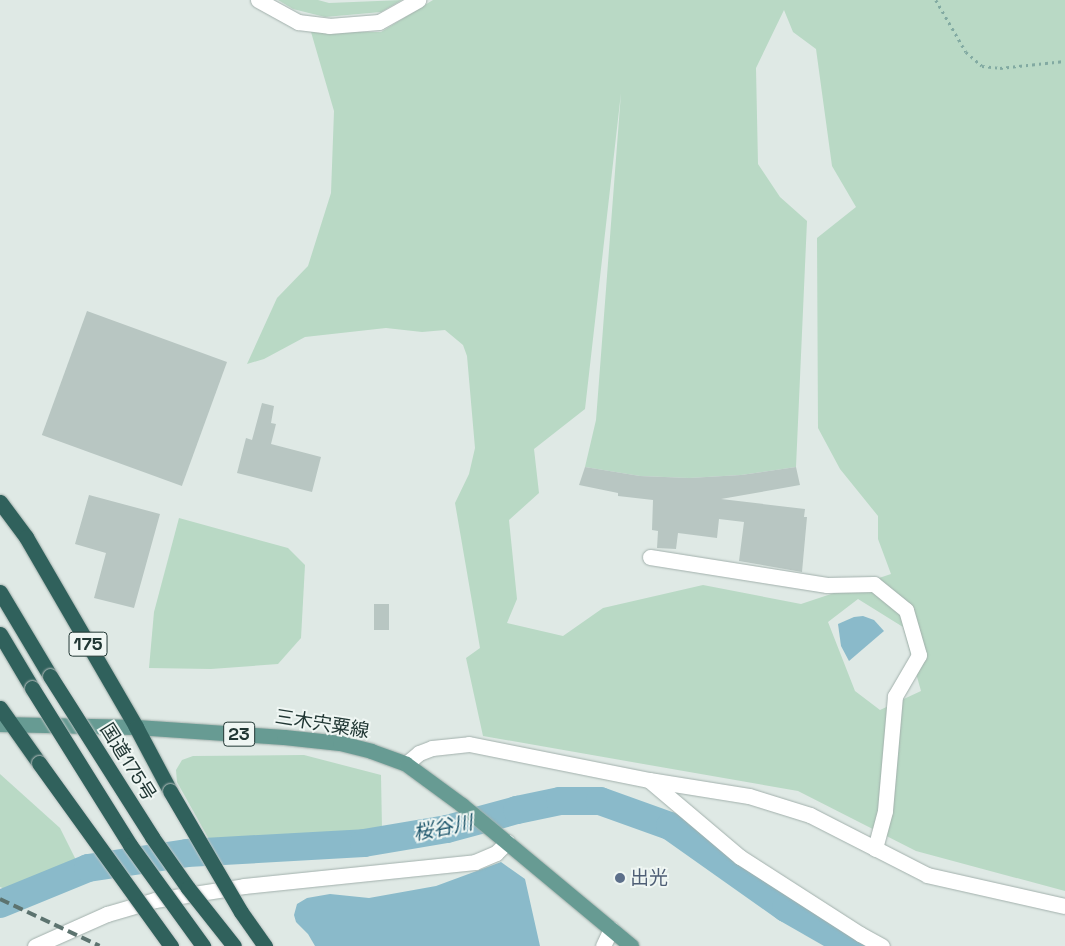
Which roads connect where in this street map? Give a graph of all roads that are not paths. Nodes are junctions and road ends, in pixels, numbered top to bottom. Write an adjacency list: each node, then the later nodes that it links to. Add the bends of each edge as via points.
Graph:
1 (258, 0): 2 (street, via 298,22 329,26 379,22)
2 (418, 0)
3 (0, 502): 9 (highway, 175, via 26,537)
4 (650, 557): 13 (street, via 827,585 874,584 906,610 919,655 895,696 885,811)
5 (0, 592): 19 (highway, 国道175号 / 175, bridge, via 152,837)
6 (0, 634): 18 (highway, bridge, via 130,845)
7 (0, 708): 8 (highway)
8 (5, 723): 9 (main road, 三木宍粟線 / 23); 17 (highway, bridge, via 39,764)
9 (136, 727): 10 (main road, 三木宍粟線 / 23, via 340,743); 20 (highway, 175, bridge, via 170,791)
10 (406, 764): 11 (street, via 419,753 432,748 469,744); 12 (main road, 三木宍粟線 / 23)
11 (649, 780): 13 (street, via 749,796 810,815); 23 (street, via 740,857)
12 (502, 838): 15 (main road, 三木宍粟線 / 23); 16 (street, via 496,853 475,862 244,886 154,900 107,914)
13 (875, 849): 14 (street, via 927,875)
14 (1065, 906)
15 (611, 929): 21 (street); 22 (main road, 三木宍粟線 / 23)
16 (38, 946)
17 (172, 946)
18 (203, 946)
19 (234, 946)
20 (265, 946)
21 (603, 946)
22 (631, 946)
23 (882, 946)

